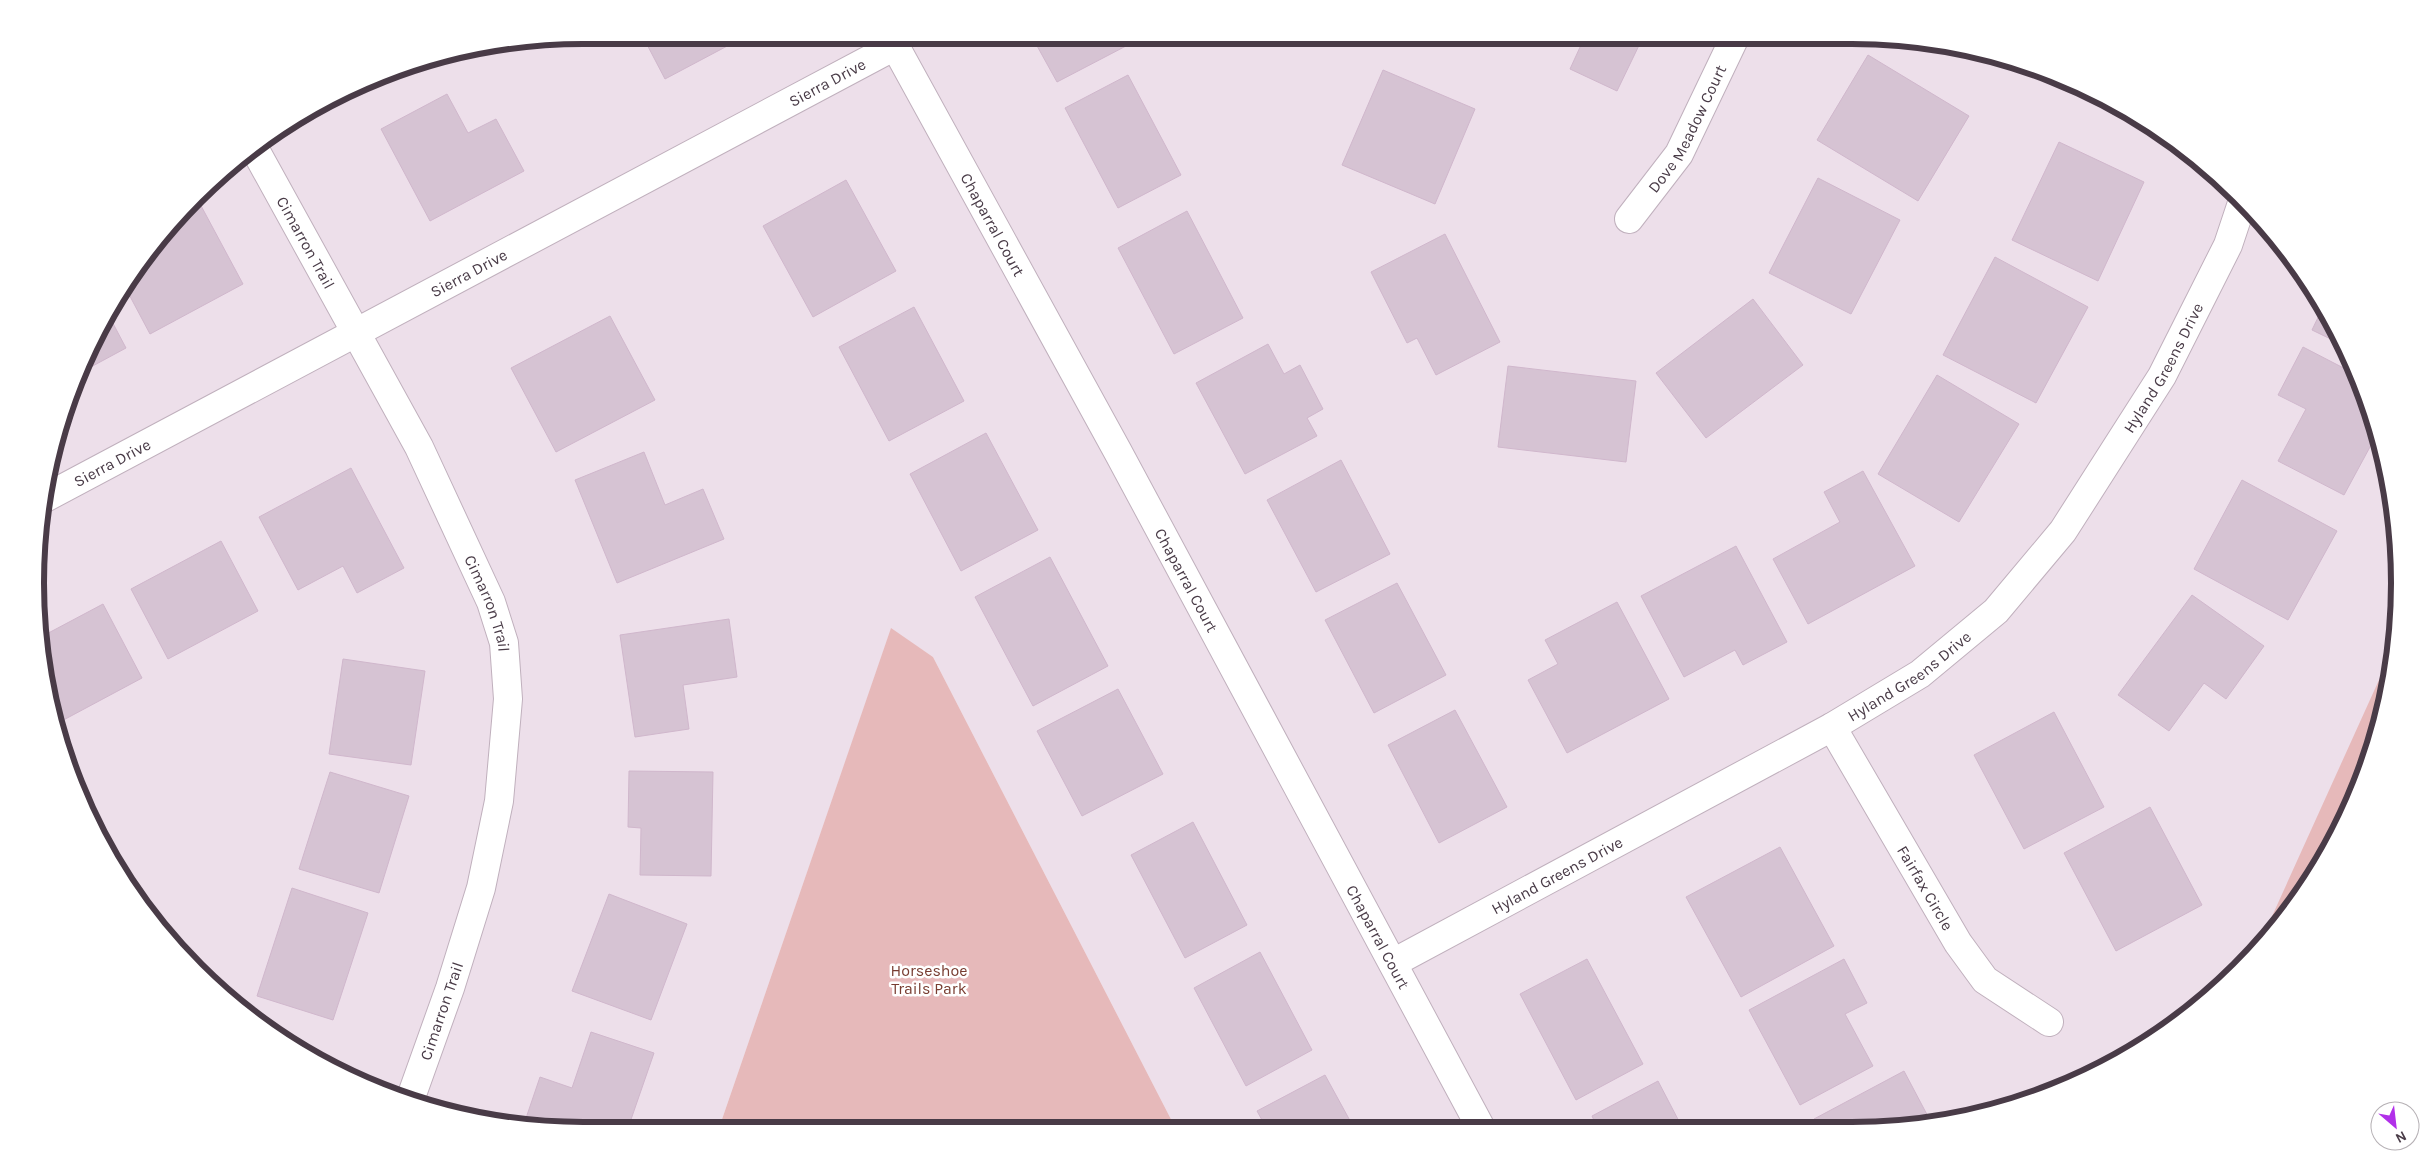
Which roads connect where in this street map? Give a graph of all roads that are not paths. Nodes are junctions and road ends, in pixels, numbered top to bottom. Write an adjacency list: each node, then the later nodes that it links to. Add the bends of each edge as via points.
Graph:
1 (885, 44): 7 (street, Sierra Drive)
2 (894, 44): 10 (street, Chaparral Court)
3 (1732, 44): 6 (street, Dove Meadow Court, via 1679,154)
4 (257, 153): 7 (street, Cimarron Trail)
5 (2240, 209): 9 (street, Hyland Greens Drive, via 2228,245 2162,376 2062,531 1996,611 1920,674)
6 (1629, 218)
7 (356, 332): 8 (street, Sierra Drive); 12 (street, Cimarron Trail, via 420,447 491,602 504,643 508,699 497,810 481,888)
8 (51, 495)
9 (1832, 727): 10 (street, Hyland Greens Drive); 11 (street, Fairfax Circle, via 1958,943 1985,980)
10 (1394, 963): 13 (street, Chaparral Court)
11 (2049, 1022)
12 (412, 1095)
13 (1478, 1122)

